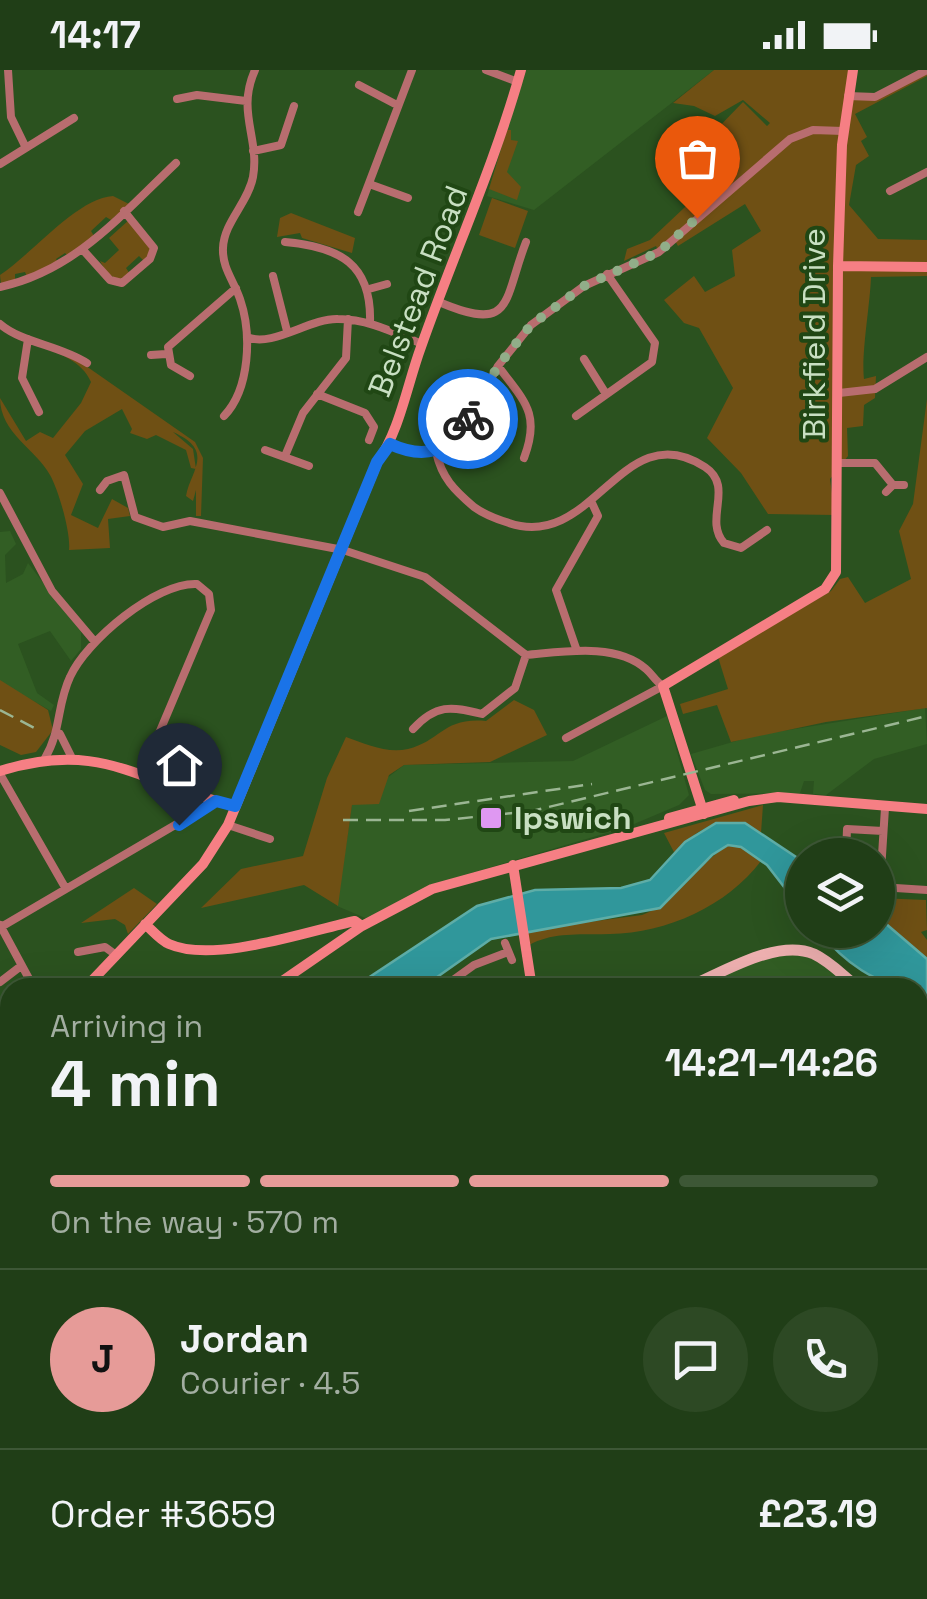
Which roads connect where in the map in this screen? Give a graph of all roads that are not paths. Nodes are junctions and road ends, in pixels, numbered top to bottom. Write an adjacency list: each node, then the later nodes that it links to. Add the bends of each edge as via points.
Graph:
1 (8, 70): 19 (street, via 10,117)
2 (255, 70): 13 (street)
3 (412, 70): 16 (street)
4 (486, 70): 8 (street)
5 (521, 70): 8 (street, Belstead Road)
6 (853, 70): 11 (street, Birkfield Drive)
7 (927, 70): 11 (street, via 875,97)
8 (518, 82): 40 (street, Belstead Road, via 493,167)
9 (362, 91): 16 (street)
10 (194, 95): 12 (street); 13 (street); 14 (street)
11 (848, 96): 18 (street, Birkfield Drive)
12 (177, 98)
13 (246, 100): 20 (street)
14 (195, 106)
15 (294, 106): 20 (street, via 282,145)
16 (397, 106): 24 (street)
17 (74, 118): 19 (street)
18 (844, 131): 32 (street, Birkfield Drive); 34 (street, via 819,129 793,138 659,252)
19 (26, 148): 22 (street)
20 (252, 151): 38 (street, via 250,190 224,244)
21 (176, 163): 27 (street)
22 (0, 164)
23 (927, 172): 25 (street)
24 (372, 184): 26 (street); 28 (street)
25 (891, 191)
26 (408, 198)
27 (124, 211): 31 (street); 31 (street, via 154,246 130,277 112,281)
28 (359, 213)
29 (292, 239): 39 (street, via 347,260)
30 (526, 242): 40 (street, via 507,300 496,313 475,317)
31 (83, 250): 37 (street, via 43,275)
32 (838, 266): 33 (street); 55 (street, Birkfield Drive)
33 (927, 267)
34 (606, 274): 53 (street, via 531,325); 57 (street, via 656,353)
35 (272, 276): 44 (street)
36 (386, 284): 39 (street)
37 (0, 286)
38 (236, 288): 45 (street); 48 (street, via 179,333)
39 (369, 289): 42 (street)
40 (439, 302): 47 (street, Belstead Road)
41 (348, 319): 42 (street); 44 (street); 56 (street, via 346,358)
42 (370, 323): 47 (street)
43 (0, 324): 46 (street)
44 (287, 331): 45 (street)
45 (247, 337): 59 (street, via 243,387)
46 (28, 339): 52 (street, via 56,345); 58 (street, via 22,378)
47 (422, 344): 62 (street, Belstead Road)
48 (166, 354): 49 (street); 54 (street, via 174,369)
49 (151, 356)
50 (927, 357): 55 (street, via 869,392)
51 (584, 359): 57 (street)
52 (86, 363)
53 (498, 366): 64 (street, via 460,434); 66 (street, via 530,409 532,436)
54 (190, 376)
55 (839, 393): 67 (street, Birkfield Drive)
56 (317, 394): 61 (street, via 365,413 374,427); 65 (street)
57 (606, 394): 60 (street)
58 (39, 412)
59 (224, 416)
60 (576, 416)
61 (369, 440)
62 (390, 444): 64 (street); 74 (street, Belstead Road)
63 (265, 450): 65 (street)
64 (436, 452): 72 (street, via 449,486 484,514 529,530)
65 (284, 456): 68 (street)
66 (524, 458)
67 (839, 463): 69 (street, via 876,463 890,488); 78 (street, Birkfield Drive, via 844,536 835,576 820,592)
68 (309, 466)
69 (904, 485)
70 (100, 490): 74 (street, via 124,475 135,516 163,527 202,523)
71 (0, 493): 75 (street, via 52,591)
72 (592, 503): 73 (street, via 640,459 686,458 717,481 720,540 741,548); 76 (street, via 598,516 556,590)
73 (767, 530)
74 (343, 550): 77 (street, via 426,577); 86 (street, Belstead Road)
75 (95, 642): 79 (street, via 66,686); 85 (street, via 163,591 196,584 212,599)
76 (577, 650): 77 (street); 78 (street, via 630,660)
77 (526, 655): 80 (street, via 515,688 482,714 449,706 429,712)
78 (663, 686): 81 (street); 91 (street)
79 (59, 729): 82 (street); 83 (street)
80 (413, 729)
81 (566, 738)
82 (70, 756): 83 (street); 85 (street)
83 (46, 758): 84 (street)
84 (0, 772): 97 (street)
85 (141, 776): 87 (street)
86 (244, 786): 87 (street); 88 (street, Belstead Road)
87 (216, 801): 88 (street); 97 (street)
88 (235, 806): 92 (street, Belstead Road)
89 (884, 808): 90 (street); 91 (street, via 765,799); 93 (street)
90 (927, 809)
91 (703, 810): 96 (street)
92 (228, 826): 95 (street); 99 (street, Belstead Road, via 203,864)
93 (883, 831): 94 (street, via 847,829); 98 (street, via 880,888)
94 (847, 838)
95 (270, 839)
96 (513, 865): 101 (street, via 432,888); 111 (street)
97 (66, 890): 100 (street)
98 (927, 890)
99 (145, 924): 101 (street, via 172,946 193,948 247,945 354,921); 104 (street, Belstead Road)
100 (0, 926): 105 (street)
101 (362, 926): 109 (street)
102 (78, 952): 104 (street, via 105,947)
103 (508, 952): 110 (street)
104 (116, 955): 108 (street, Belstead Road)
105 (21, 966): 106 (street); 107 (street)
106 (5, 978)
107 (28, 978)
108 (95, 978)
109 (287, 978)
110 (457, 978)
111 (531, 978)
112 (711, 978): 113 (main road, via 796,950 819,957)
113 (846, 978)

